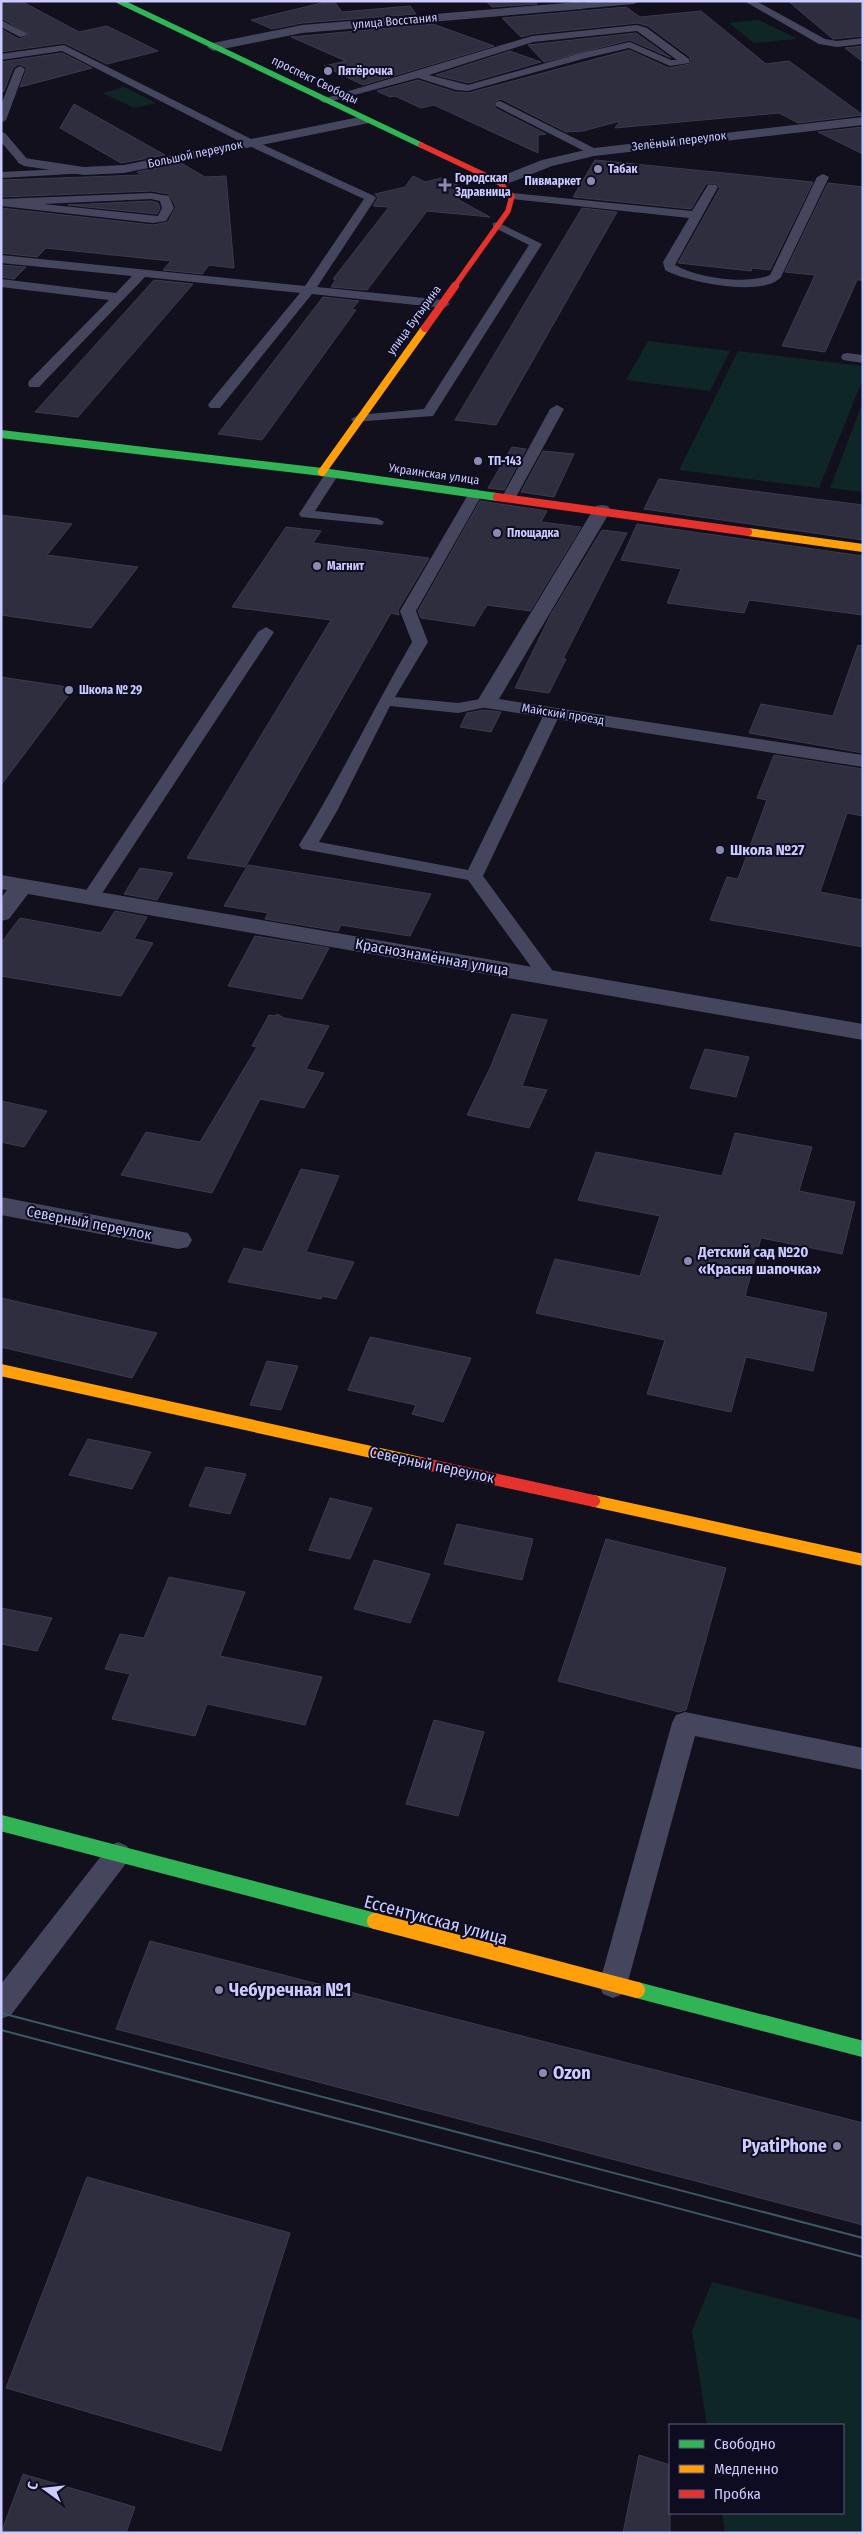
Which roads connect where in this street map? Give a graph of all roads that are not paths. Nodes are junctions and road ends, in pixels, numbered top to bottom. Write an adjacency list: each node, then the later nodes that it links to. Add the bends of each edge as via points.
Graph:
1 (119, 1): 8 (street, проспект Свободы)
2 (634, 1): 4 (lane)
3 (749, 1): 7 (lane, via 822,42)
4 (578, 6): 8 (street, улица Восстания, via 302,29)
5 (1, 23): 6 (lane)
6 (23, 35)
7 (863, 41)
8 (213, 47): 12 (street, проспект Свободы)
9 (1, 58): 18 (lane, via 32,50 64,48)
10 (20, 69): 14 (lane)
11 (417, 74): 11 (lane, via 532,39 626,28 644,30 685,61 674,64 630,46 468,88); 12 (lane)
12 (324, 100): 15 (street, проспект Свободы)
13 (500, 104): 19 (lane)
14 (1, 120)
15 (364, 120): 18 (street, Большой переулок); 25 (street, проспект Свободы)
16 (863, 120): 19 (street, Зелёный переулок)
17 (1, 134): 21 (lane)
18 (249, 142): 22 (street, Большой переулок, via 124,169); 34 (lane, via 370,198)
19 (594, 152): 25 (street, Зелёный переулок, via 547,163)
20 (9, 161): 21 (lane)
21 (24, 162): 22 (street, Большой переулок)
22 (84, 171): 23 (lane)
23 (1, 175)
24 (823, 177): 29 (lane, via 771,281 752,283 701,278 669,267)
25 (499, 182): 27 (street)
26 (712, 187): 29 (lane)
27 (512, 196): 29 (lane); 30 (street, улица Бутырина, via 508,211)
28 (1, 202): 28 (lane, via 153,220 162,218 168,208 165,198 151,196)
29 (696, 215)
30 (497, 225): 36 (street, улица Бутырина); 42 (lane, via 536,244 428,413)
31 (1, 259): 32 (lane)
32 (141, 274): 34 (lane); 35 (lane)
33 (1, 282): 35 (lane)
34 (309, 290): 36 (lane); 40 (lane)
35 (117, 297): 39 (lane)
36 (444, 304): 42 (street, улица Бутырина)
37 (848, 358): 38 (lane)
38 (863, 359)
39 (34, 384)
40 (215, 405)
41 (557, 409): 46 (lane)
42 (358, 419): 44 (street, улица Бутырина)
43 (1, 434): 44 (street, Украинская улица)
44 (327, 473): 45 (street, Украинская улица); 48 (lane, via 306,514)
45 (476, 493): 46 (street, Украинская улица); 51 (lane, via 408,611 420,642)
46 (508, 498): 47 (street, Украинская улица)
47 (602, 510): 49 (street, Украинская улица); 52 (street)
48 (377, 522)
49 (863, 548)
50 (266, 632): 57 (lane)
51 (385, 701): 52 (lane, via 458,708); 55 (lane, via 308,845)
52 (486, 703): 53 (street, Майский проезд)
53 (553, 712): 54 (street, Майский проезд); 55 (lane)
54 (863, 761)
55 (474, 876): 59 (lane)
56 (12, 884): 57 (street, Краснознамённая улица); 58 (street)
57 (90, 898): 59 (street, Краснознамённая улица)
58 (1, 914)
59 (550, 978): 60 (street, Краснознамённая улица)
60 (863, 1032)
61 (1, 1206): 62 (street, Северный переулок)
62 (178, 1240)
63 (1, 1370): 64 (street, Северный переулок)
64 (863, 1560)
65 (863, 1759): 68 (lane, via 685,1723)
66 (1, 1823): 67 (street, Ессентукская улица)
67 (118, 1854): 68 (street, Ессентукская улица); 69 (lane)
68 (612, 1985): 70 (street, Ессентукская улица)
69 (1, 2006)
70 (863, 2049)

